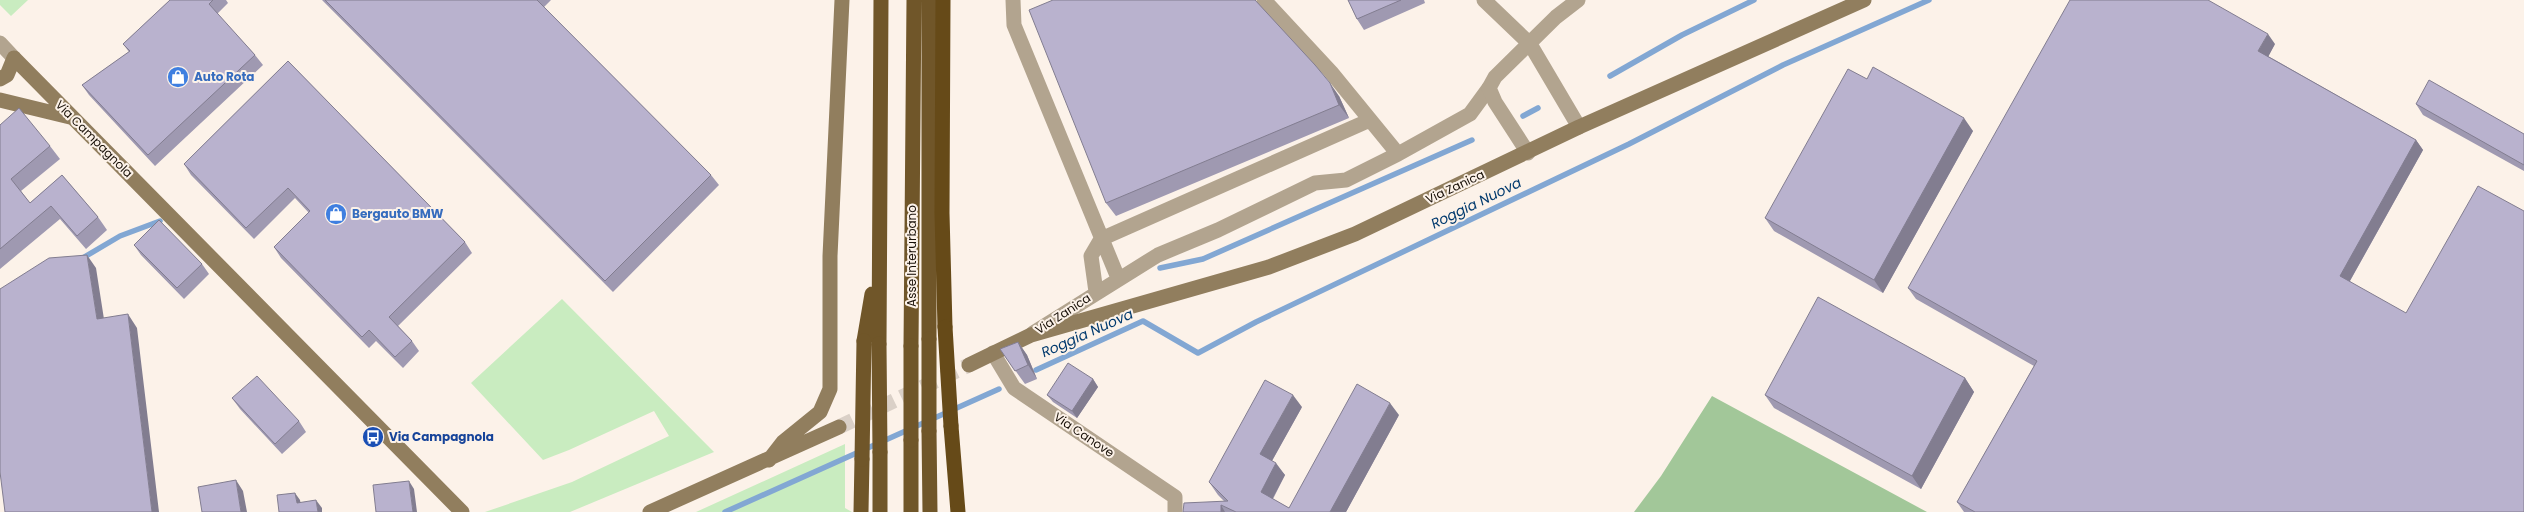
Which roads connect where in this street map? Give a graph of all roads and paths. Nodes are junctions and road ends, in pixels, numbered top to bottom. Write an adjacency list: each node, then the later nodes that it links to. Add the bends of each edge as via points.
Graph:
1 (842, 0): 30 (main road, via 830,256 830,389 820,412 783,442)
2 (882, 0): 23 (highway)
3 (914, 0): 35 (highway, Asse Interurbano, bridge)
4 (929, 0): 36 (highway, bridge)
5 (943, 0): 37 (highway, bridge, via 945,327)
6 (1013, 0): 22 (street, via 1014,24)
7 (1264, 0): 18 (street)
8 (1484, 0): 12 (street)
9 (1578, 0): 12 (street, Via Zanica)
10 (1864, 0): 19 (main road, Via Zanica)
11 (0, 43): 13 (street, Via Campagnola)
12 (1530, 44): 15 (street, Via Zanica, via 1495,77); 19 (street)
13 (7, 57): 14 (main road, via 6,75); 17 (main road, Via Campagnola)
14 (0, 79)
15 (1489, 88): 20 (street); 21 (street, Via Zanica, via 1470,114)
16 (0, 100): 17 (main road)
17 (71, 117): 31 (main road, Via Campagnola)
18 (1370, 120): 21 (street); 22 (street)
19 (1579, 127): 20 (main road, Via Zanica)
20 (1528, 153): 26 (main road, Via Zanica, via 1355,234 1300,256)
21 (1398, 154): 24 (street, Via Zanica, via 1346,180 1315,183 1218,230 1158,254)
22 (1101, 239): 24 (street); 25 (street, via 1091,256)
23 (879, 255): 33 (highway, bridge, via 864,341); 34 (highway, bridge)
24 (1118, 278): 25 (street, Via Zanica)
25 (1096, 292): 26 (street, Via Zanica)
26 (1030, 335): 27 (main road, Via Zanica)
27 (993, 353): 28 (main road, Via Zanica); 38 (street, Via Canove, via 1014,388 1175,497)
28 (969, 365)
29 (839, 427): 30 (main road)
30 (769, 460): 32 (main road)
31 (462, 512)
32 (650, 512)
33 (861, 512)
34 (880, 512)
35 (911, 512)
36 (930, 512)
37 (958, 512)
38 (1175, 512)

